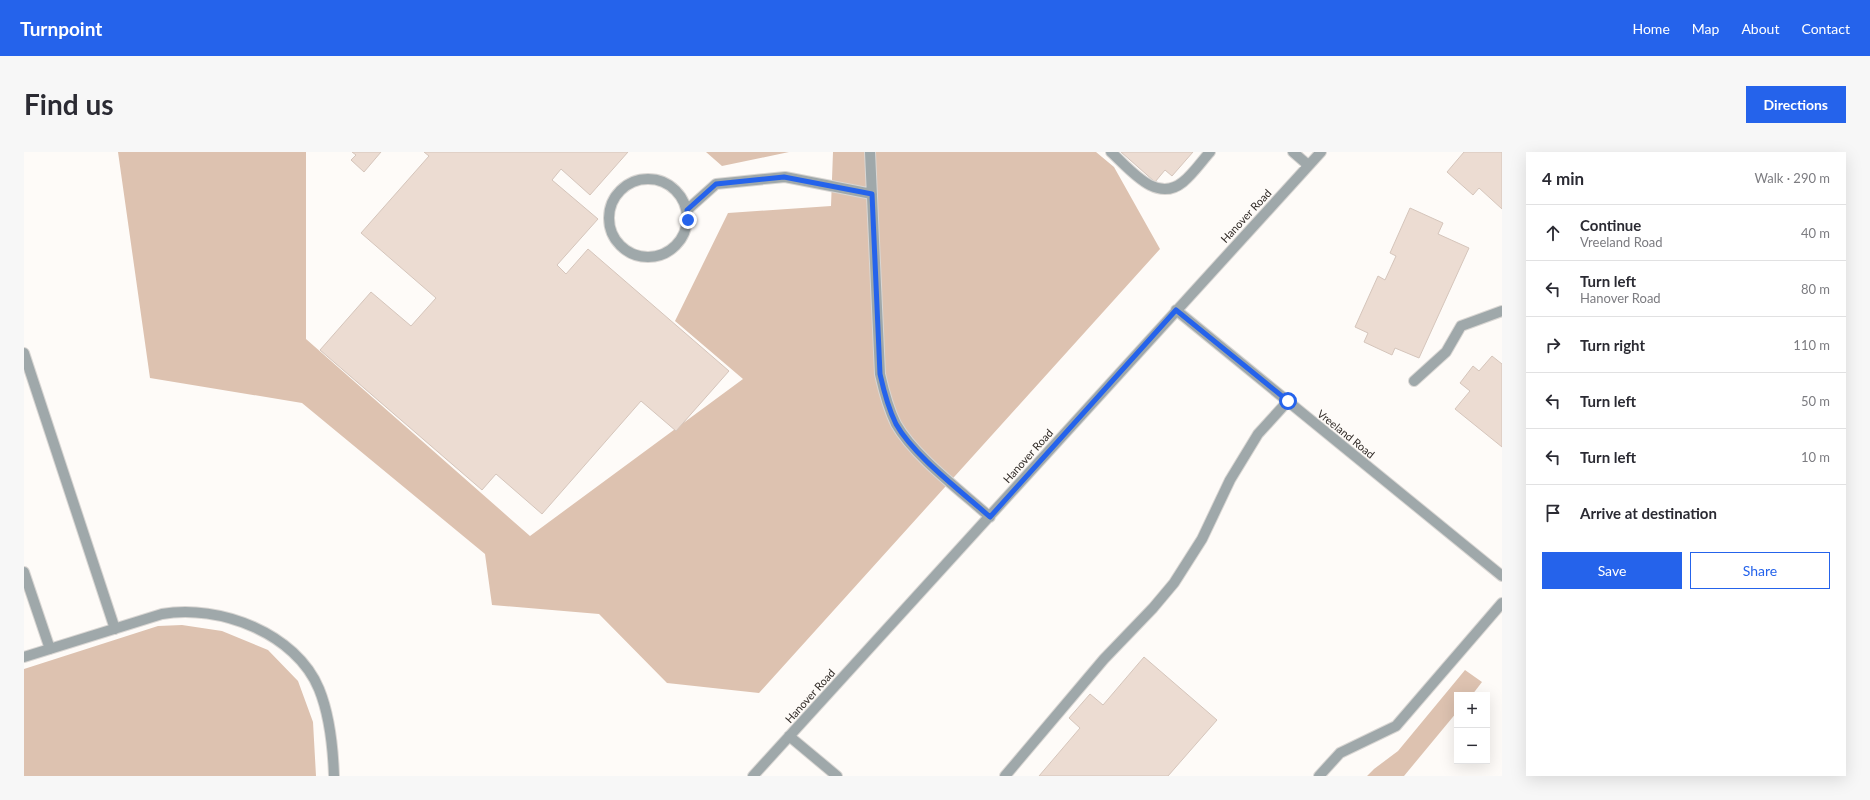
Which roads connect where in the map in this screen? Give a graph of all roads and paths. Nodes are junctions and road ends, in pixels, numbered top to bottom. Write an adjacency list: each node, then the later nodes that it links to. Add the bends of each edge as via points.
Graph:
1 (870, 152): 7 (street)
2 (1111, 152): 3 (street, via 1150,187 1162,190 1168,190 1183,182)
3 (1210, 152)
4 (1293, 152): 6 (street)
5 (1321, 152): 6 (street, Hanover Road)
6 (1308, 166): 9 (street, Hanover Road)
7 (872, 194): 8 (street, via 784,177 716,184); 14 (street, via 880,374 886,400 896,424 915,450)
8 (687, 210): 8 (street, via 674,188 650,179 637,180 616,195 610,207 611,232 618,244 628,252 650,258 668,252 676,246 686,230)
9 (1176, 310): 13 (street, Vreeland Road); 14 (street, Hanover Road)
10 (1502, 311): 12 (street, via 1460,326 1446,352)
11 (24, 353): 18 (street)
12 (1414, 381)
13 (1288, 401): 16 (street, Vreeland Road); 25 (street, via 1258,434 1230,480 1202,539 1174,584 1104,659)
14 (990, 517): 21 (street, Hanover Road)
15 (24, 572): 19 (street)
16 (1502, 575)
17 (1502, 603): 26 (street, via 1396,726 1340,753)
18 (115, 629): 19 (street); 22 (street, via 162,614 194,612 230,618 260,629 286,646 304,665 318,688 327,713)
19 (50, 649): 20 (street)
20 (24, 657)
21 (790, 736): 23 (street, Hanover Road); 24 (street)
22 (334, 776)
23 (754, 776)
24 (837, 776)
25 (1005, 776)
26 (1319, 776)

